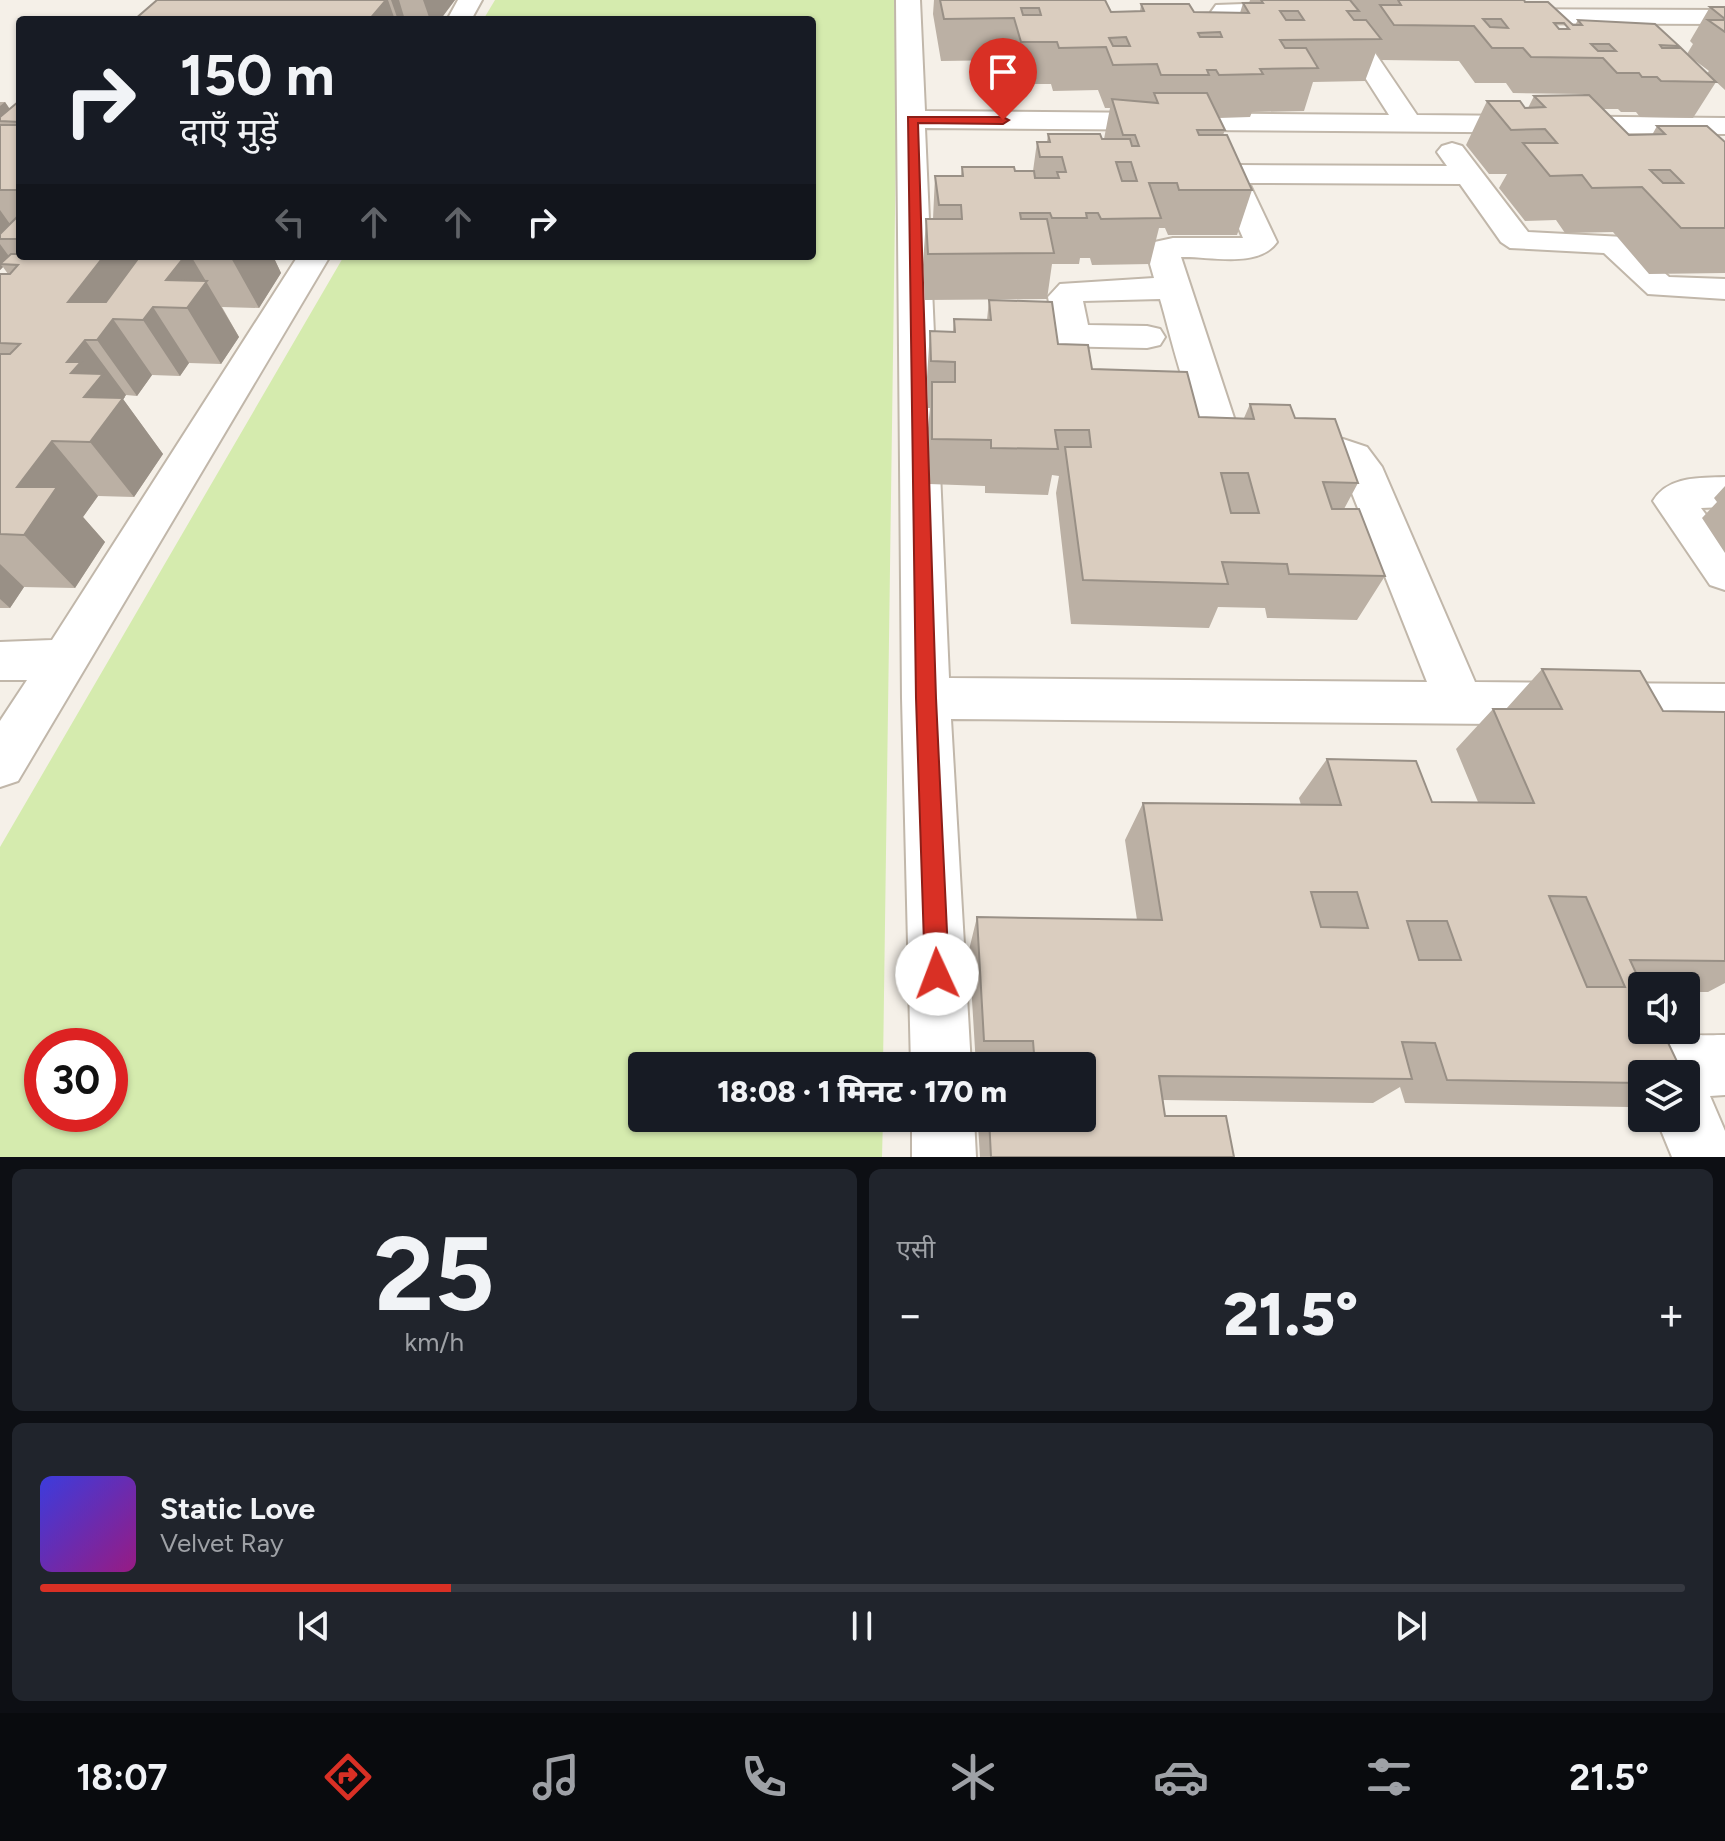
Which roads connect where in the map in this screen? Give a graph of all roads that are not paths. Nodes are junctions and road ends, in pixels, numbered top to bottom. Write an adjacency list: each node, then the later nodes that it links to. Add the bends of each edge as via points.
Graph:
1 (908, 0): 10 (street)
2 (1451, 0): 5 (street, via 1465,16)
3 (1222, 5): 4 (street); 7 (street, via 1231,33)
4 (1330, 5): 12 (street)
5 (1624, 17): 6 (street); 8 (street)
6 (1725, 17)
7 (1167, 34)
8 (1646, 38)
9 (1721, 112): 12 (street)
10 (912, 119): 11 (street); 18 (street)
11 (1215, 123): 12 (street); 13 (street)
12 (1420, 123): 14 (street)
13 (1238, 174): 14 (street); 16 (street, via 1232,178 1261,242 1247,248 1162,250)
14 (1468, 175): 17 (street, via 1521,241 1607,242 1621,249 1655,285)
15 (312, 260): 23 (street)
16 (1173, 288): 19 (street, via 1072,291 1065,297); 26 (street, via 1224,438 1234,444 1343,453 1362,467)
17 (1725, 289)
18 (943, 333): 19 (street); 25 (street)
19 (1073, 336): 20 (street)
20 (1147, 337)
21 (1725, 492): 22 (street, via 1690,493 1674,501)
22 (1725, 573)
23 (65, 659): 24 (street); 28 (street)
24 (0, 661)
25 (926, 698): 26 (street); 29 (street)
26 (1460, 703): 27 (street, via 1651,724)
27 (1725, 705)
28 (0, 765)
29 (940, 1052)
30 (1725, 1065): 31 (street)
31 (1700, 1066)
32 (943, 1132): 34 (street)
33 (1694, 1132): 35 (street)
34 (944, 1157)
35 (1704, 1157)

